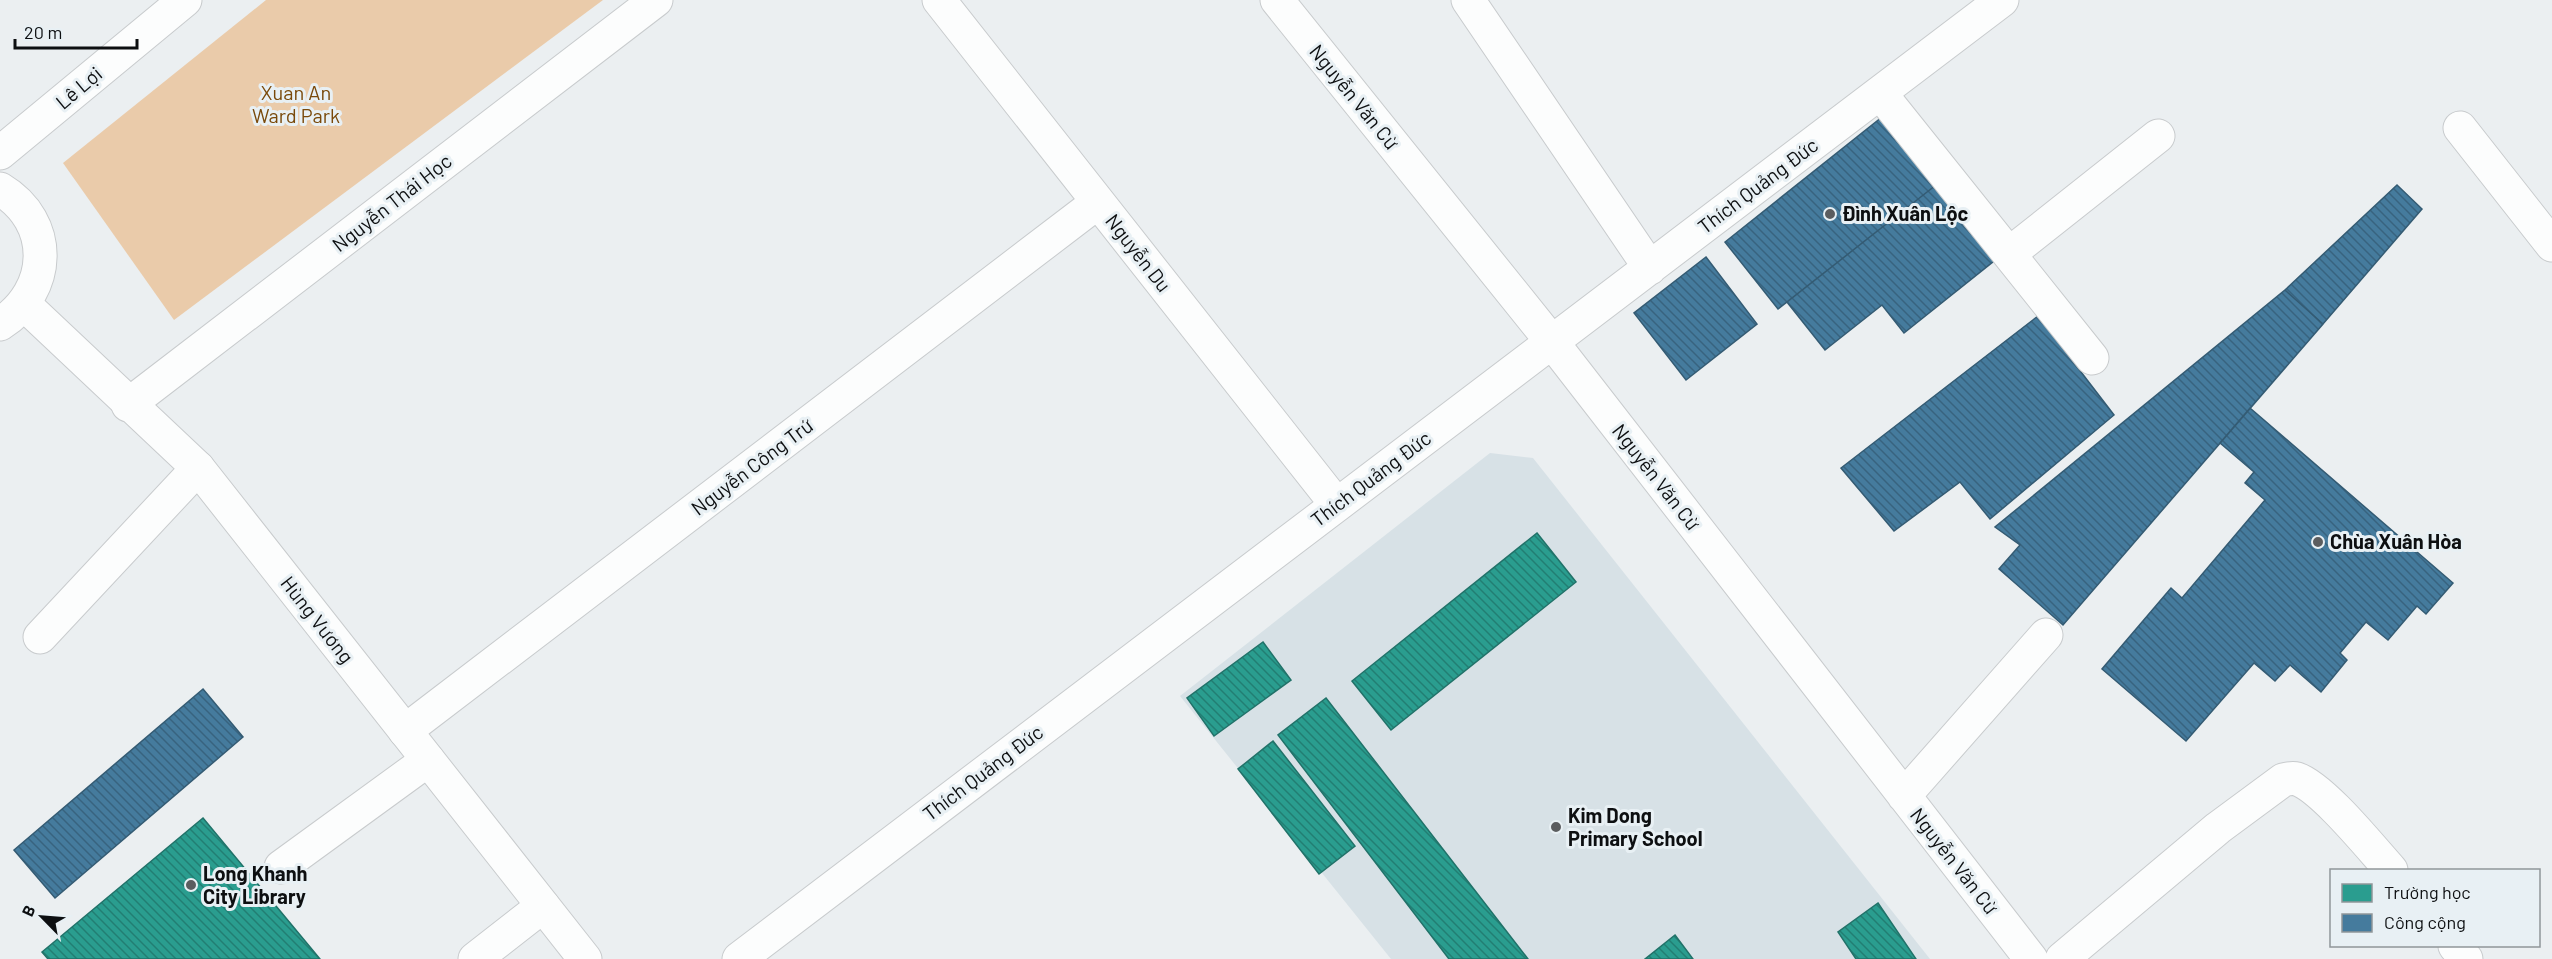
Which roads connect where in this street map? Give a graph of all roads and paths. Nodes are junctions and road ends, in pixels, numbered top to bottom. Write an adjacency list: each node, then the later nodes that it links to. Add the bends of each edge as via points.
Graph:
1 (185, 0): 10 (street, Lê Lợi)
2 (656, 0): 19 (street, Nguyễn Thái Học)
3 (1277, 0): 17 (street, Nguyễn Văn Cừ)
4 (1468, 0): 15 (street)
5 (2002, 0): 7 (street, Thích Quảng Đức)
6 (946, 3): 12 (street, Nguyễn Du)
7 (1880, 93): 14 (street); 15 (street, Thích Quảng Đức)
8 (2460, 128): 13 (street)
9 (2158, 136): 14 (street)
10 (0, 153)
11 (0, 189): 16 (street, via 24,209 39,242 37,279)
12 (1098, 202): 21 (street, Nguyễn Du); 24 (street, Nguyễn Công Trứ)
13 (2552, 245)
14 (2009, 254): 18 (street)
15 (1650, 268): 17 (street, Thích Quảng Đức)
16 (12, 314): 19 (street, Hùng Vương)
17 (1551, 342): 21 (street, Thích Quảng Đức); 26 (street, Nguyễn Văn Cừ)
18 (2092, 358)
19 (128, 405): 20 (street, Hùng Vương)
20 (198, 468): 23 (street); 24 (street, Hùng Vương)
21 (1337, 505): 33 (street, Thích Quảng Đức)
22 (2046, 635): 26 (street)
23 (40, 637)
24 (405, 731): 25 (street, Hùng Vương)
25 (428, 760): 27 (street); 29 (street, Hùng Vương)
26 (1904, 796): 34 (street, Nguyễn Văn Cừ)
27 (281, 867)
28 (2390, 869): 35 (street, via 2343,817 2309,787 2295,778 2283,780 2218,828)
29 (543, 906): 31 (street); 32 (street, Hùng Vương)
30 (2457, 947): 36 (street)
31 (475, 959)
32 (585, 959)
33 (739, 959)
34 (2031, 959)
35 (2062, 959)
36 (2466, 959)

